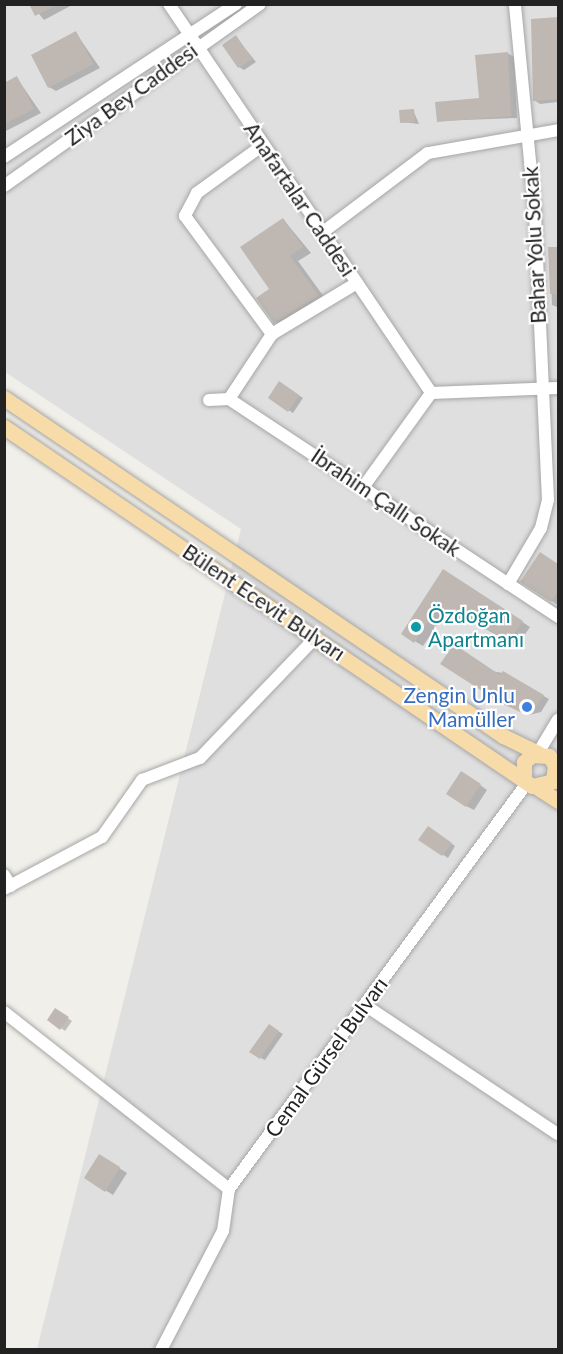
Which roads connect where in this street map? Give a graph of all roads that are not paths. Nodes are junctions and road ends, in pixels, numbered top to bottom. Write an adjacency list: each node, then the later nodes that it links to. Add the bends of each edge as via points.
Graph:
1 (169, 4): 5 (street, Anafartalar Caddesi)
2 (236, 4): 5 (street, Ziya Bey Caddesi)
3 (260, 4): 6 (street, Ziya Bey Caddesi)
4 (514, 4): 8 (street, Bahar Yolu Sokak)
5 (190, 36): 6 (street, Anafartalar Caddesi); 10 (street, Ziya Bey Caddesi)
6 (197, 46): 9 (street, Anafartalar Caddesi); 11 (street, Ziya Bey Caddesi)
7 (558, 130): 8 (street)
8 (527, 135): 12 (street, via 428,153); 15 (street, Bahar Yolu Sokak)
9 (263, 145): 12 (street, Anafartalar Caddesi); 14 (street, via 197,193 186,216)
10 (4, 157)
11 (4, 186)
12 (323, 232): 13 (street, Anafartalar Caddesi)
13 (357, 283): 14 (street); 16 (street, Anafartalar Caddesi)
14 (272, 334): 18 (street)
15 (552, 389): 16 (street); 22 (street, Bahar Yolu Sokak, via 548,500 541,528)
16 (430, 393): 21 (street)
17 (4, 398): 26 (main road, via 503,736)
18 (229, 399): 19 (street); 21 (street, İbrahim Çallı Sokak)
19 (209, 400)
20 (4, 427): 24 (main road, Bülent Ecevit Bulvarı)
21 (364, 486): 22 (street, İbrahim Çallı Sokak)
22 (508, 584): 23 (street, İbrahim Çallı Sokak)
23 (558, 617)
24 (316, 637): 28 (main road, Bülent Ecevit Bulvarı); 30 (street, via 200,758 142,780 102,837)
25 (558, 720): 26 (street)
26 (538, 753): 27 (main road); 28 (main road, via 524,762)
27 (557, 764): 28 (main road, via 553,781)
28 (530, 783): 29 (main road, Bülent Ecevit Bulvarı); 31 (street, Cemal Gürsel Bulvarı)
29 (558, 801)
30 (7, 883)
31 (364, 1005): 33 (street); 34 (street, Cemal Gürsel Bulvarı)
32 (4, 1012): 34 (street)
33 (558, 1134)
34 (229, 1190): 35 (street, Cemal Gürsel Bulvarı, via 223,1231)
35 (161, 1350)

